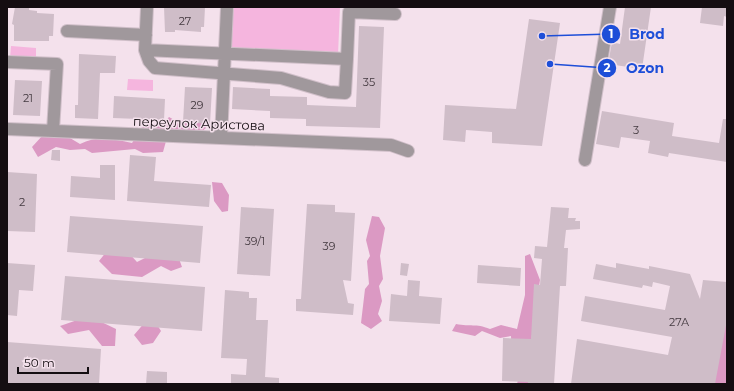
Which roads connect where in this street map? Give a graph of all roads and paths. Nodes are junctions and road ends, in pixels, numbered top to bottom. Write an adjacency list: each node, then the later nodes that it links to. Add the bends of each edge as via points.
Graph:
1 (147, 7): 6 (street)
2 (227, 7): 8 (street)
3 (610, 7): 16 (street)
4 (395, 14): 9 (street, via 349,12)
5 (67, 31): 6 (street)
6 (146, 35): 7 (street)
7 (145, 50): 8 (street); 11 (street, via 149,62 155,68)
8 (225, 54): 9 (street); 11 (street)
9 (347, 59): 11 (street, via 345,92 329,92 281,78)
10 (7, 62): 13 (street, via 57,64)
11 (224, 74): 14 (street)
12 (7, 129): 13 (street, переулок Аристова)
13 (53, 131): 14 (street, переулок Аристова)
14 (221, 138): 15 (street, переулок Аристова, via 391,145)
15 (408, 151)
16 (585, 160)

